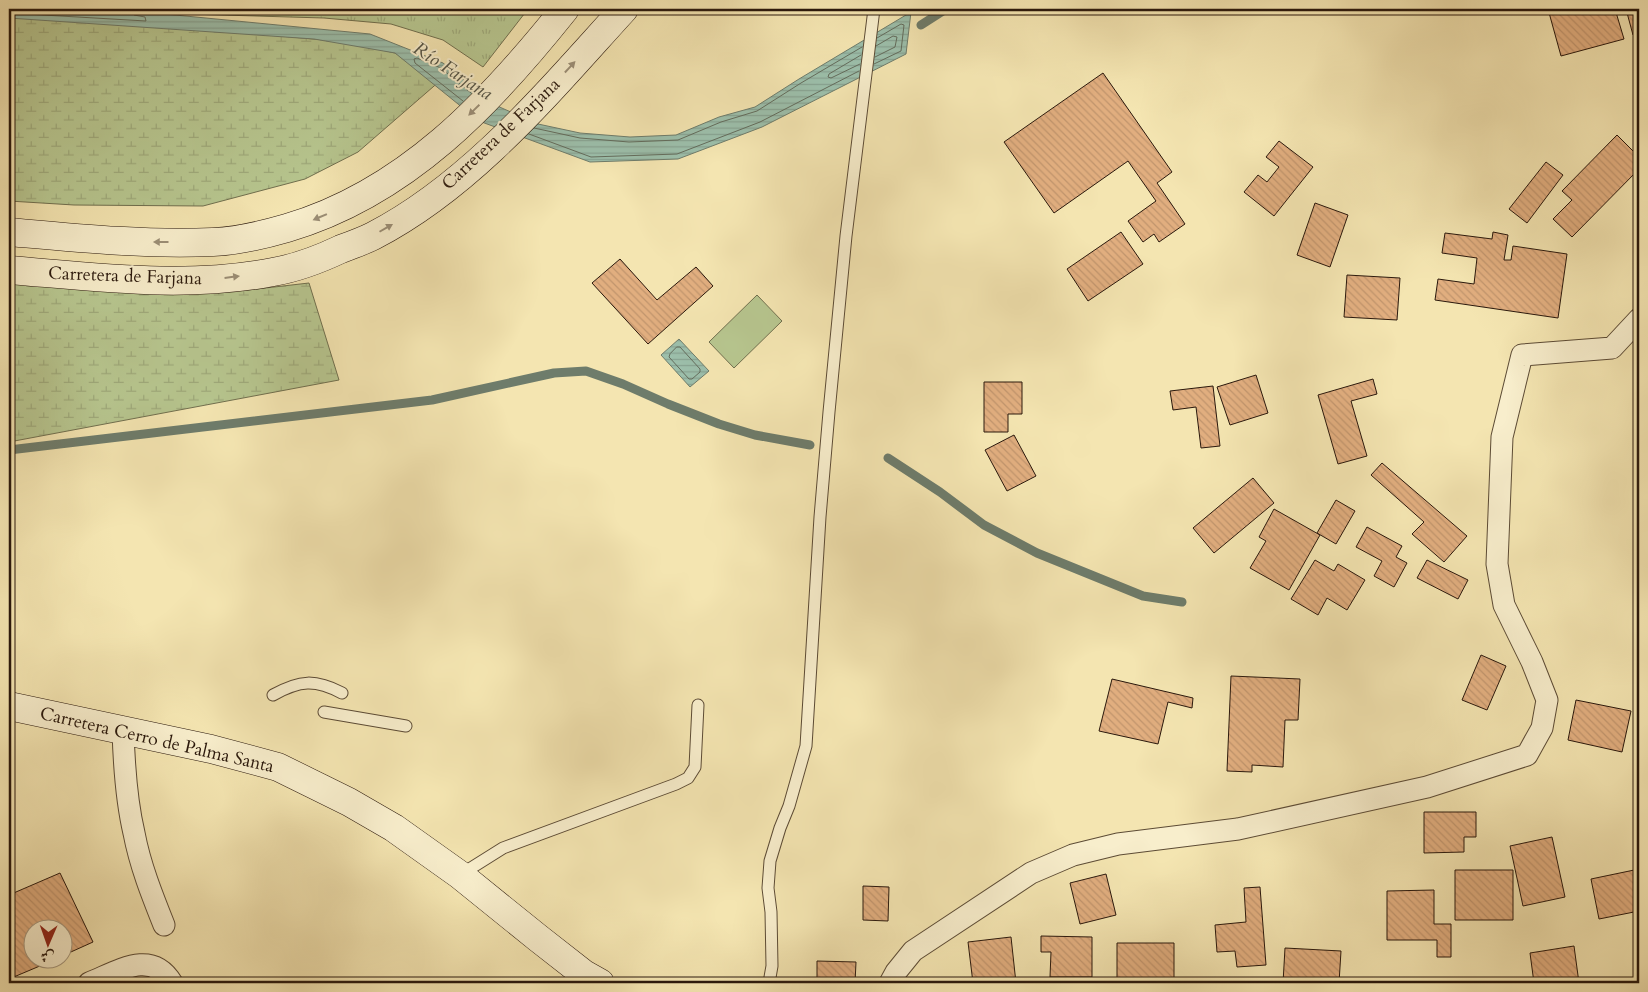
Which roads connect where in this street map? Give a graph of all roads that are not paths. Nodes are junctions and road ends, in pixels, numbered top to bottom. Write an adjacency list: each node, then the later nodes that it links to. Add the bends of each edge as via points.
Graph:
1 (565, 9): 4 (main road, Carretera de Farjana, one-way to 4, via 509,76 437,147 352,204 308,222 262,235 214,242 153,242)
2 (624, 9): 5 (main road, Carretera de Farjana, one-way to 2, via 154,280 215,279 273,272 329,255 410,214 472,166 537,103)
3 (874, 13): 20 (lane, via 846,236 820,517 806,746 770,861 768,888 772,966)
4 (9, 232)
5 (9, 270)
6 (1639, 319): 21 (street, via 1612,348 1522,355 1502,437 1497,564 1504,605 1547,700 1542,728 1526,755 1427,787 1247,827 1118,844 1073,855 1031,873 913,951)
7 (342, 693): 8 (lane, via 326,685 307,682 289,686)
8 (274, 695)
9 (698, 705): 14 (lane, via 695,767 688,778 503,848)
10 (9, 706): 13 (main road, Carretera Cerro de Palma Santa)
11 (324, 712): 12 (lane)
12 (406, 726)
13 (123, 730): 14 (main road, Carretera Cerro de Palma Santa, via 278,767 349,802); 15 (street, via 125,782 134,834)
14 (460, 875): 19 (main road, Carretera Cerro de Palma Santa, via 584,974)
15 (164, 925)
16 (130, 974): 17 (street); 18 (street, via 148,964 162,970)
17 (89, 983)
18 (172, 983)
19 (600, 983)
20 (769, 983)
21 (890, 983)

